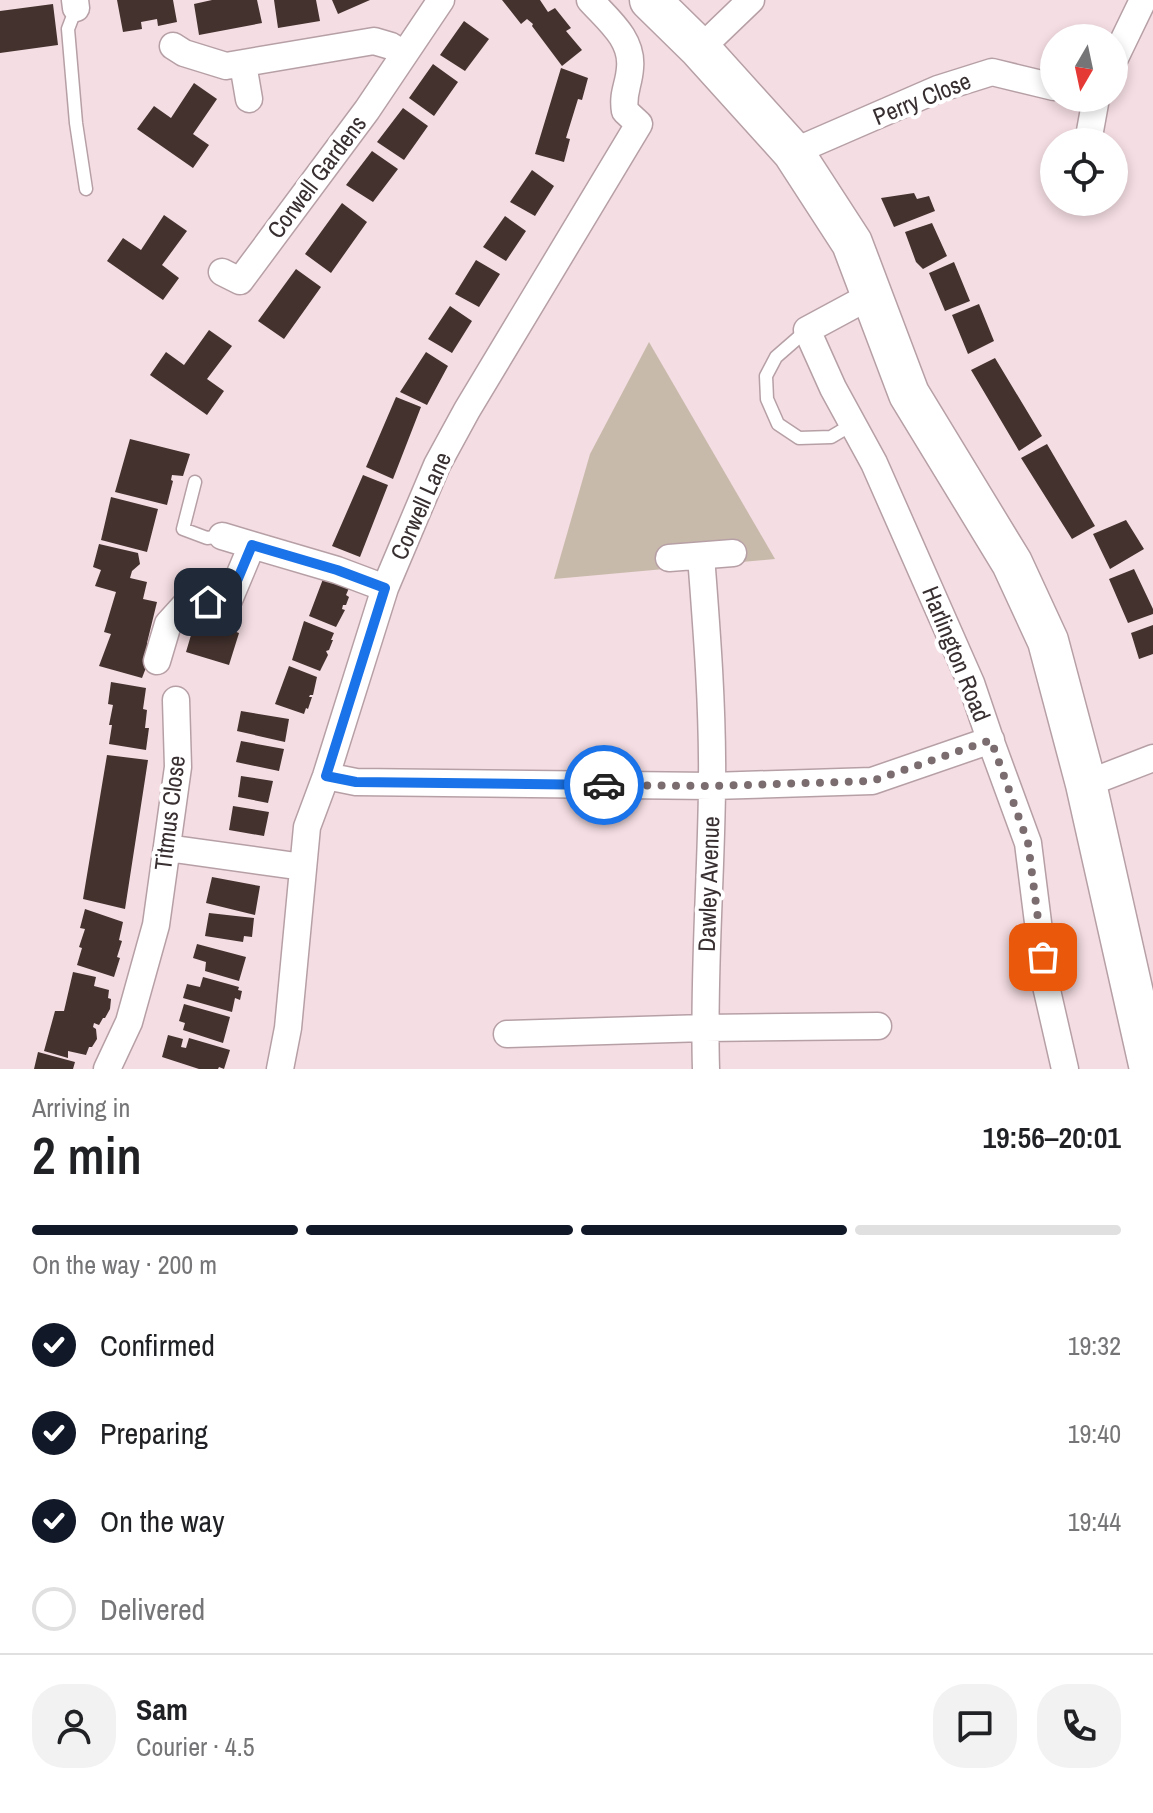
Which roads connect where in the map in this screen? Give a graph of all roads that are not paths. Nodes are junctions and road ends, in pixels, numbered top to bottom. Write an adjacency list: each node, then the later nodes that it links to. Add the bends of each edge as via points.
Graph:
1 (441, 0): 10 (street, Corwell Gardens)
2 (590, 0): 26 (street, Corwell Lane, via 631,53 623,98 625,111 639,124 467,410 437,465)
3 (650, 0): 9 (main road)
4 (751, 0): 9 (street)
5 (1143, 0): 7 (street)
6 (76, 4): 15 (lane, via 68,29)
7 (1128, 31)
8 (173, 46): 11 (street, via 209,62)
9 (700, 49): 14 (main road)
10 (404, 54): 11 (street, via 374,41); 16 (street, Corwell Gardens, via 240,281)
11 (243, 64): 13 (street)
12 (1040, 84): 14 (street, Perry Close, via 992,72 938,89)
13 (249, 99)
14 (793, 152): 17 (main road, via 852,243)
15 (86, 189)
16 (222, 272)
17 (872, 295): 18 (street); 32 (main road, via 909,394 1012,563 1048,641)
18 (807, 330): 19 (street, Harlington Road); 19 (lane, via 776,357 766,376 767,399 778,424 799,438 831,437)
19 (853, 424): 29 (street, Harlington Road, via 971,683)
20 (195, 482): 21 (lane, via 183,529 207,538)
21 (222, 536): 22 (street)
22 (252, 545): 26 (street); 27 (street, via 229,600 187,603 168,624)
23 (733, 553): 24 (street)
24 (701, 556): 25 (street); 33 (street, Dawley Avenue)
25 (669, 558)
26 (385, 588): 31 (street, Corwell Lane)
27 (157, 661)
28 (176, 700): 34 (street, Titmus Close, via 178,767)
29 (991, 740): 33 (street, via 872,781); 43 (street, Harlington Road, via 1028,843 1046,986)
30 (1153, 758): 32 (street)
31 (326, 776): 33 (street, via 356,782); 35 (street, Corwell Lane, via 307,827)
32 (1086, 784): 39 (main road)
33 (712, 786): 37 (street, Dawley Avenue)
34 (167, 848): 35 (street); 40 (street, Titmus Close, via 156,925 129,1022)
35 (303, 867): 41 (street, Corwell Lane)
36 (878, 1026): 37 (street)
37 (705, 1028): 38 (street); 42 (street, Dawley Avenue)
38 (507, 1034)
39 (1150, 1062)
40 (107, 1069)
41 (280, 1069)
42 (706, 1069)
43 (1065, 1069)

